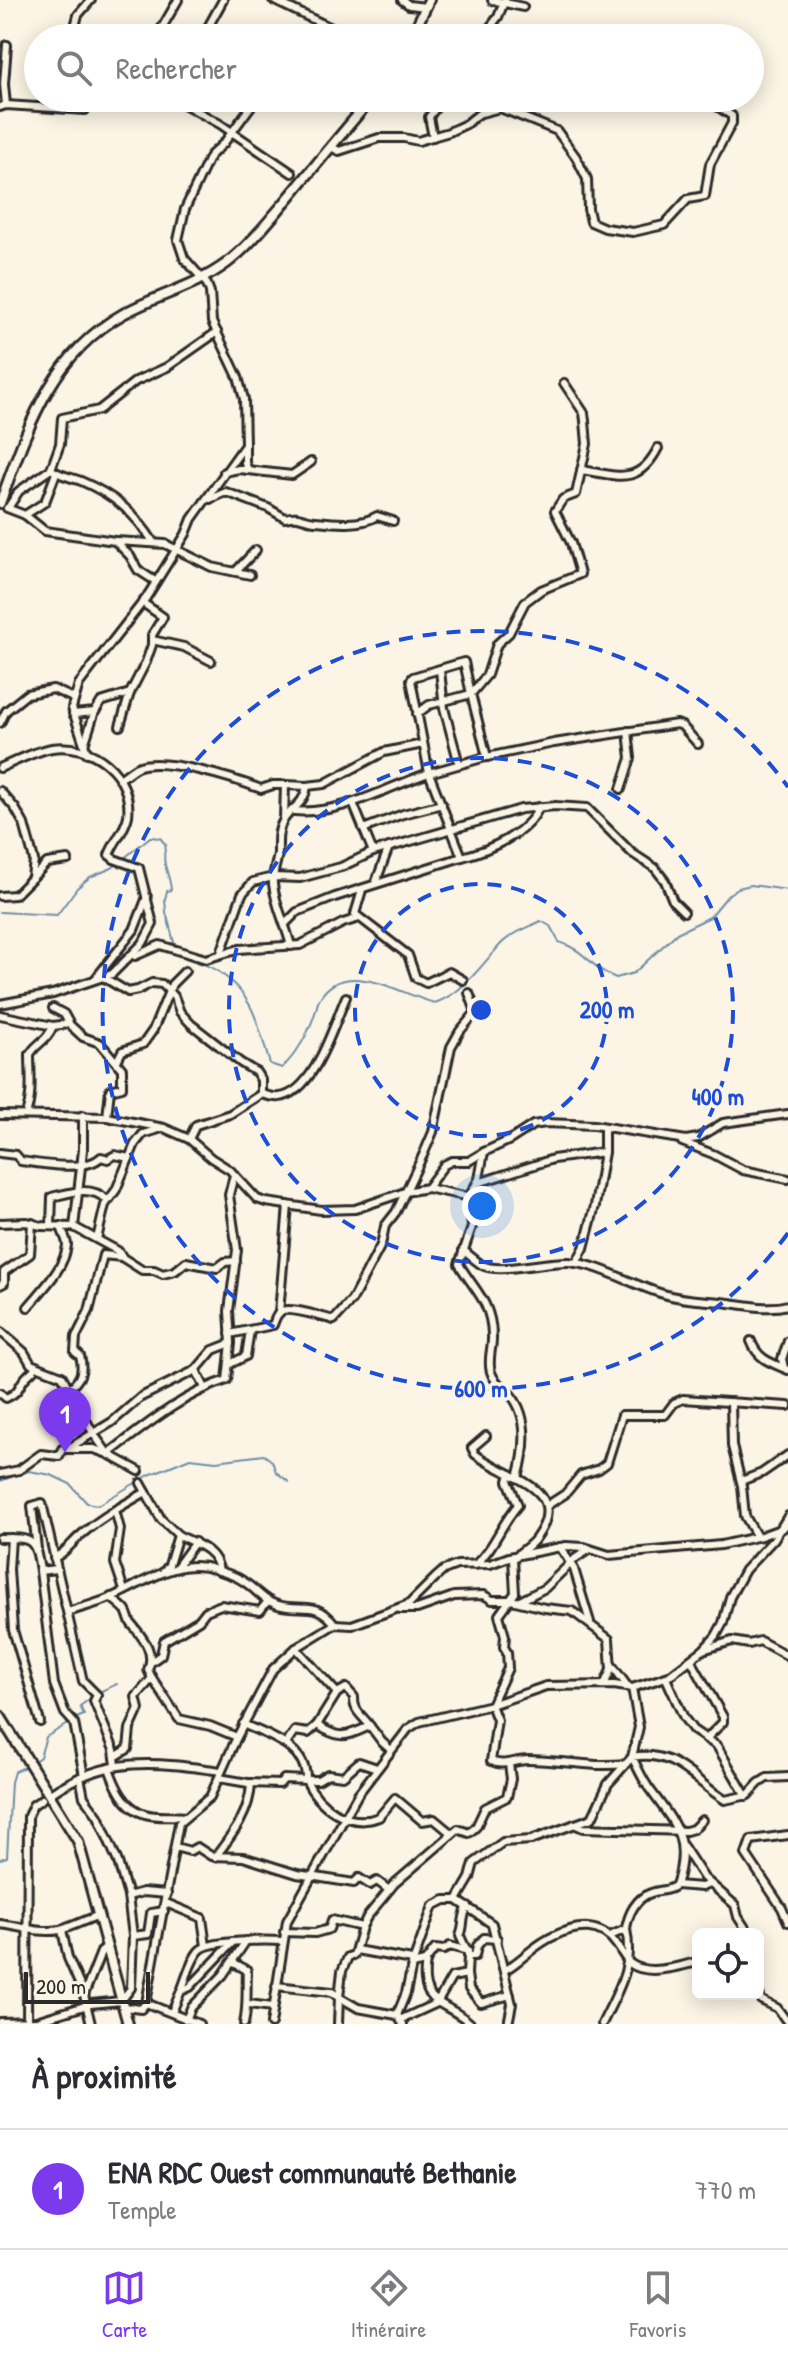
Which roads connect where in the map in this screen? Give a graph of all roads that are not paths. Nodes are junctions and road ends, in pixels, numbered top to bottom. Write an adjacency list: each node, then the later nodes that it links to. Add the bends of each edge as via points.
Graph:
1 (91, 0): 10 (street)
2 (178, 0): 11 (street)
3 (223, 0): 12 (street)
4 (273, 0): 13 (street)
5 (402, 0): 8 (street)
6 (492, 0): 7 (street)
7 (505, 1): 9 (street); 15 (street)
8 (427, 4): 14 (main road)
9 (523, 7)
10 (76, 24)
11 (164, 24)
12 (210, 24)
13 (323, 24)
14 (418, 24)
15 (491, 24)
16 (7, 45): 17 (street)
17 (3, 106): 18 (street)
18 (24, 107)
19 (197, 112): 27 (street)
20 (247, 112): 27 (street)
21 (360, 112): 29 (main road)
22 (433, 112): 28 (street)
23 (485, 112): 26 (street)
24 (510, 112): 25 (street, via 557,131 587,179 591,222 633,232 664,225 688,199 705,196 710,164 732,123)
25 (726, 112)
26 (481, 113): 28 (street)
27 (232, 133): 30 (street); 31 (street, via 210,156 180,228 179,247)
28 (433, 137): 29 (street, via 379,138 339,151)
29 (331, 147): 31 (main road, via 255,237)
30 (292, 173)
31 (204, 278): 32 (street); 42 (main road, via 119,316 61,367 33,414)
32 (217, 332): 34 (street, via 242,389); 39 (street, via 99,410 62,418)
33 (564, 383): 38 (street, via 584,417 587,440)
34 (245, 445): 37 (street); 40 (street)
35 (658, 448): 38 (street, via 646,467 633,475)
36 (311, 462): 37 (street, via 292,475)
37 (248, 470): 40 (street)
38 (581, 470): 57 (street, via 576,494 563,499 555,511 580,574 525,602 497,644 487,675)
39 (53, 471): 42 (street); 43 (street, via 45,502); 46 (street, via 119,501)
40 (224, 472): 41 (street)
41 (205, 501): 44 (street, via 226,492 285,518 299,515 337,524 377,516); 47 (street)
42 (3, 506): 43 (street)
43 (25, 515): 45 (street, via 43,531)
44 (393, 521)
45 (115, 541): 46 (street); 51 (street, via 138,570)
46 (154, 543): 47 (street)
47 (176, 550): 49 (street, via 212,567); 51 (street)
48 (256, 550): 49 (street)
49 (236, 571): 50 (street)
50 (250, 575)
51 (155, 581): 52 (street)
52 (143, 603): 53 (street, via 163,617); 58 (street, via 81,680)
53 (152, 640): 54 (street, via 184,647); 56 (street)
54 (211, 661)
55 (440, 670): 57 (street, via 464,662); 59 (street); 62 (street, via 412,679)
56 (130, 693): 60 (street, via 101,702); 64 (street)
57 (471, 694): 59 (street); 69 (street)
58 (73, 698): 61 (street); 63 (street, via 53,689 27,694 6,710)
59 (444, 701): 62 (street); 70 (street)
60 (95, 711): 61 (street); 68 (street)
61 (73, 714): 68 (street)
62 (417, 714): 66 (street)
63 (0, 723)
64 (120, 726)
65 (628, 731): 67 (street, via 679,724); 69 (street); 76 (street, via 631,758)
66 (423, 744): 72 (street); 75 (street, via 384,752 324,784)
67 (698, 744)
68 (85, 749): 71 (street, via 49,749); 73 (street)
69 (487, 757): 70 (street)
70 (459, 764): 72 (street)
71 (0, 768)
72 (429, 773): 78 (street); 79 (street)
73 (121, 778): 74 (street, via 147,765 207,771 261,789); 94 (street, via 128,814 109,855 139,868)
74 (285, 785): 75 (street); 82 (street)
75 (307, 786): 81 (street)
76 (621, 789)
77 (0, 791): 90 (street, via 24,824 34,860)
78 (353, 803): 81 (street); 83 (street)
79 (442, 804): 83 (street); 84 (street)
80 (539, 807): 84 (street); 87 (street, via 518,832); 95 (street, via 587,808 655,868)
81 (294, 811): 82 (street)
82 (284, 819): 89 (street)
83 (363, 829): 86 (street)
84 (452, 829): 85 (street); 87 (street)
85 (389, 847): 86 (street); 91 (street)
86 (373, 852): 89 (street, via 343,867 300,878)
87 (462, 857): 91 (street)
88 (68, 860): 90 (street, via 47,863)
89 (273, 877): 97 (street); 99 (street, via 246,887)
90 (32, 878): 93 (street, via 15,895)
91 (375, 884): 92 (street)
92 (362, 890): 96 (street, via 355,911); 97 (street, via 297,912)
93 (0, 896)
94 (147, 896): 100 (street, via 152,930); 102 (street, via 134,930)
95 (684, 912)
96 (359, 918): 98 (street); 103 (street, via 408,955 420,982 449,972)
97 (285, 924): 98 (street)
98 (291, 946): 99 (street)
99 (221, 953): 100 (street, via 206,959 164,945)
100 (130, 958): 102 (street, via 112,974)
101 (185, 971): 104 (street)
102 (99, 977): 104 (street, via 128,992 156,983); 107 (street, via 53,994)
103 (463, 980)
104 (169, 990): 112 (street, via 143,1044 122,1051); 113 (street, via 191,1024 256,1072)
105 (469, 993): 133 (street, via 476,1012 451,1047 433,1132)
106 (346, 997): 113 (street, via 309,1076 287,1095)
107 (0, 1004)
108 (53, 1008): 110 (street)
109 (0, 1015): 111 (street)
110 (68, 1024): 111 (street); 112 (street, via 100,1043)
111 (53, 1026): 116 (street, via 30,1054)
112 (117, 1061): 118 (street, via 124,1073 122,1087 110,1090)
113 (261, 1094): 121 (street, via 230,1114 196,1125)
114 (788, 1114): 122 (street, via 741,1119 717,1125 695,1139)
115 (0, 1115): 116 (street)
116 (26, 1115): 117 (street)
117 (83, 1115): 118 (street); 127 (street)
118 (107, 1117): 120 (street)
119 (604, 1127): 122 (street); 123 (street, via 536,1124); 124 (street)
120 (164, 1128): 121 (street); 126 (street, via 143,1134)
121 (189, 1139): 128 (street)
122 (679, 1139): 129 (street, via 743,1170)
123 (484, 1152): 130 (street); 131 (street, via 444,1165)
124 (604, 1152): 130 (street, via 553,1159); 147 (street, via 595,1206)
125 (0, 1153): 127 (street, via 21,1161)
126 (129, 1158): 127 (street, via 101,1157); 135 (street)
127 (82, 1165): 132 (street)
128 (234, 1175): 136 (street, via 259,1200); 146 (street, via 229,1195)
129 (788, 1179)
130 (478, 1183): 134 (street)
131 (427, 1188): 133 (street); 134 (street)
132 (77, 1191): 135 (street, via 92,1191); 139 (street, via 50,1198); 141 (street)
133 (405, 1192): 136 (street, via 355,1209); 151 (street, via 344,1312 334,1320 314,1313)
134 (469, 1197): 143 (street, via 472,1227)
135 (107, 1200): 142 (street)
136 (288, 1205): 151 (street)
137 (0, 1223): 138 (street)
138 (32, 1223): 139 (street); 148 (street, via 30,1254 4,1272)
139 (51, 1225): 140 (street)
140 (61, 1226): 141 (street); 150 (street, via 67,1242 62,1258)
141 (74, 1227): 142 (street)
142 (101, 1241): 144 (street); 145 (street)
143 (463, 1250): 147 (street, via 489,1267); 175 (street, via 459,1264 488,1309 492,1375 519,1410 525,1450)
144 (103, 1255): 145 (street); 163 (street, via 89,1311 76,1337 75,1352 83,1369)
145 (122, 1257): 146 (street, via 142,1270 163,1274 184,1262 217,1268)
146 (236, 1261): 154 (street)
147 (576, 1263): 149 (street, via 693,1301)
148 (0, 1285)
149 (788, 1305)
150 (28, 1307)
151 (279, 1313): 152 (street, via 273,1325)
152 (250, 1330): 154 (street); 158 (street, via 246,1356)
153 (0, 1331): 159 (street)
154 (230, 1334): 157 (street)
155 (751, 1341): 160 (street, via 756,1353)
156 (788, 1341): 160 (street, via 782,1359)
157 (231, 1343): 158 (street); 161 (street, via 213,1350)
158 (230, 1364): 162 (street, via 227,1380)
159 (36, 1367): 163 (street, via 60,1374); 164 (street, via 12,1395)
160 (786, 1369)
161 (196, 1370): 162 (street); 167 (street, via 141,1397)
162 (205, 1388): 170 (street)
163 (69, 1389): 167 (street)
164 (0, 1393)
165 (731, 1402): 166 (street); 176 (street, via 732,1446); 179 (street, via 683,1399 665,1415 622,1415 607,1463 581,1475)
166 (788, 1406)
167 (93, 1433): 169 (street); 170 (street)
168 (486, 1436): 174 (street, via 473,1451)
169 (67, 1449): 170 (street); 173 (street, via 59,1456 41,1454 19,1470)
170 (108, 1454): 172 (street)
171 (788, 1455): 176 (street)
172 (139, 1471)
173 (0, 1474)
174 (510, 1474): 175 (street); 195 (street, via 517,1507)
175 (518, 1478): 179 (street)
176 (741, 1481): 185 (street, via 745,1516)
177 (141, 1483): 178 (street)
178 (146, 1492): 180 (street); 184 (street, via 161,1519)
179 (548, 1505): 192 (street, via 541,1530)
180 (115, 1510): 193 (street); 201 (street, via 120,1529 115,1563)
181 (788, 1516): 183 (street)
182 (788, 1523): 183 (street)
183 (780, 1529): 185 (street); 210 (street, via 745,1570 718,1633)
184 (178, 1535): 188 (street); 200 (street, via 169,1565)
185 (757, 1537): 191 (street, via 668,1551 609,1555)
186 (0, 1538): 187 (street)
187 (11, 1538): 190 (street, via 22,1538); 222 (street, via 13,1630)
188 (195, 1542): 197 (street); 199 (street, via 217,1562)
189 (560, 1547): 191 (street); 192 (street); 194 (street)
190 (37, 1549): 193 (street, via 32,1506 42,1503); 198 (street)
191 (590, 1549): 194 (street)
192 (516, 1555): 195 (street); 203 (street)
193 (54, 1558): 196 (street)
194 (571, 1563): 203 (street, via 551,1584); 207 (street)
195 (474, 1566): 205 (street, via 444,1570 413,1601)
196 (56, 1569): 198 (street); 206 (street)
197 (173, 1570): 199 (street, via 197,1565); 200 (street)
198 (40, 1571): 236 (street, via 54,1684 72,1720)
199 (219, 1571): 204 (street, via 242,1580)
200 (161, 1573): 201 (street)
201 (124, 1590): 202 (street)
202 (111, 1597): 206 (street); 213 (street, via 135,1625)
203 (516, 1600): 205 (street, via 459,1595 417,1609); 207 (street, via 572,1611); 220 (street, via 499,1615 508,1662)
204 (268, 1601): 208 (street, via 315,1609); 213 (street, via 259,1611 223,1605 206,1611 164,1641 161,1655)
205 (397, 1609): 208 (street, via 352,1625)
206 (68, 1612): 231 (street, via 83,1681 97,1695 94,1701)
207 (590, 1622): 214 (street, via 609,1639)
208 (335, 1624): 209 (street)
209 (296, 1648): 219 (street); 223 (street, via 275,1667)
210 (703, 1650): 211 (street, via 732,1641 760,1641); 212 (street)
211 (788, 1656)
212 (691, 1660): 216 (street); 227 (street, via 723,1717)
213 (151, 1662): 215 (street)
214 (611, 1664): 217 (street); 218 (street)
215 (152, 1678): 226 (street, via 179,1719); 231 (street, via 136,1697 139,1709 130,1727 128,1751)
216 (666, 1678): 218 (street); 227 (street, via 684,1718)
217 (604, 1685): 218 (street); 220 (street, via 546,1686)
218 (630, 1688): 230 (street, via 639,1727)
219 (337, 1693): 224 (street); 225 (street, via 346,1688)
220 (491, 1705): 229 (street, via 419,1722); 232 (street, via 497,1720 491,1761)
221 (0, 1716): 241 (main road)
222 (40, 1722)
223 (243, 1724): 226 (street); 228 (street)
224 (317, 1725): 225 (street, via 344,1737); 228 (street, via 308,1733 295,1731)
225 (370, 1726): 229 (street)
226 (237, 1737): 235 (street)
227 (706, 1739): 240 (street, via 717,1746)
228 (286, 1744): 238 (street)
229 (391, 1750): 234 (street)
230 (632, 1757): 233 (street); 240 (street, via 653,1754 669,1759 725,1800); 246 (street)
231 (113, 1763): 235 (street); 236 (street); 243 (street, via 119,1792 138,1811)
232 (509, 1764): 233 (street); 247 (street, via 507,1797 485,1808 469,1833 459,1829)
233 (625, 1764): 245 (street, via 608,1784 592,1818)
234 (377, 1768): 238 (street, via 360,1762 343,1776); 242 (street)
235 (220, 1774): 239 (street); 243 (street, via 205,1803)
236 (82, 1777): 241 (street); 257 (street, via 84,1797 114,1851)
237 (788, 1777): 240 (street, via 767,1778)
238 (306, 1780): 239 (street); 242 (street, via 326,1807)
239 (251, 1783): 251 (street, via 241,1821)
240 (746, 1796)
241 (46, 1797): 263 (main road, via 78,1841); 268 (street, via 28,1816)
242 (346, 1816): 247 (street, via 377,1819 395,1798 422,1821 434,1819); 252 (street)
243 (185, 1817): 250 (street)
244 (702, 1820): 246 (street, via 691,1830)
245 (574, 1824): 246 (street); 258 (street, via 498,1845 474,1863)
246 (678, 1830): 249 (street)
247 (452, 1834): 255 (street)
248 (788, 1835): 260 (street, via 751,1840 746,1854)
249 (683, 1846): 253 (street); 254 (street)
250 (175, 1847): 251 (street, via 197,1847); 256 (street)
251 (215, 1857): 252 (street, via 243,1857)
252 (312, 1877): 255 (street, via 354,1883 360,1878); 271 (street)
253 (709, 1884): 254 (street); 267 (street, via 735,1905)
254 (676, 1885): 269 (street, via 640,1900)
255 (389, 1890): 266 (street)
256 (167, 1894): 257 (street); 261 (street)
257 (128, 1896): 272 (street)
258 (457, 1900): 262 (street); 285 (street, via 433,1906)
259 (788, 1902): 260 (street)
260 (780, 1905): 264 (street)
261 (165, 1907): 272 (street, via 151,1913 148,1934); 278 (street, via 202,1918); 295 (street)
262 (468, 1907): 274 (street, via 490,1921); 281 (street, via 460,1936)
263 (97, 1916): 270 (street); 279 (main road)
264 (788, 1922)
265 (0, 1924): 268 (street)
266 (362, 1927): 271 (street, via 332,1920 329,1929 316,1933); 280 (street)
267 (745, 1928)
268 (29, 1929): 270 (street); 305 (street)
269 (626, 1929): 273 (street); 282 (street)
270 (62, 1930): 291 (street)
271 (284, 1932): 276 (street)
272 (133, 1936): 297 (street, via 131,1988)
273 (610, 1936): 282 (street); 287 (street, via 592,1927 560,1933)
274 (497, 1939): 281 (street, via 485,1937 475,1956); 287 (street)
275 (246, 1941): 276 (street); 277 (street); 284 (street)
276 (282, 1941): 289 (street)
277 (233, 1942): 278 (street); 290 (street)
278 (206, 1946): 290 (street, via 197,1953)
279 (106, 1948): 291 (street); 297 (main road)
280 (356, 1950): 285 (street); 293 (street, via 344,1965)
281 (468, 1954): 283 (street, via 450,1946 435,1949); 288 (street)
282 (628, 1960): 286 (street, via 659,1969); 315 (street)
283 (426, 1961): 285 (street); 296 (street, via 425,1984)
284 (232, 1962): 298 (street, via 247,1970); 304 (street, via 190,2009)
285 (412, 1962): 302 (street)
286 (692, 1963)
287 (505, 1970): 292 (street)
288 (467, 1974): 292 (street, via 469,1989 481,2003); 296 (street, via 452,1977)
289 (276, 1986): 293 (street, via 327,1990); 300 (street)
290 (181, 1991): 301 (street)
291 (84, 1995): 299 (street)
292 (510, 1995): 314 (street)
293 (339, 1997): 302 (street, via 356,2008); 312 (street)
294 (761, 2000): 306 (street, via 777,2008)
295 (146, 2003): 297 (street, via 141,2009); 301 (street)
296 (437, 2003): 302 (street); 313 (street)
297 (123, 2004): 299 (street); 308 (main road)
298 (248, 2004): 300 (street); 310 (street)
299 (87, 2005): 305 (street); 307 (street)
300 (273, 2007): 311 (street)
301 (172, 2012): 304 (street)
302 (401, 2019)
303 (0, 2022): 305 (street)
304 (187, 2022): 309 (street)
305 (26, 2023)
306 (788, 2023)
307 (91, 2024)
308 (128, 2024)
309 (199, 2024)
310 (244, 2024)
311 (271, 2024)
312 (338, 2024)
313 (471, 2024)
314 (508, 2024)
315 (602, 2024)

